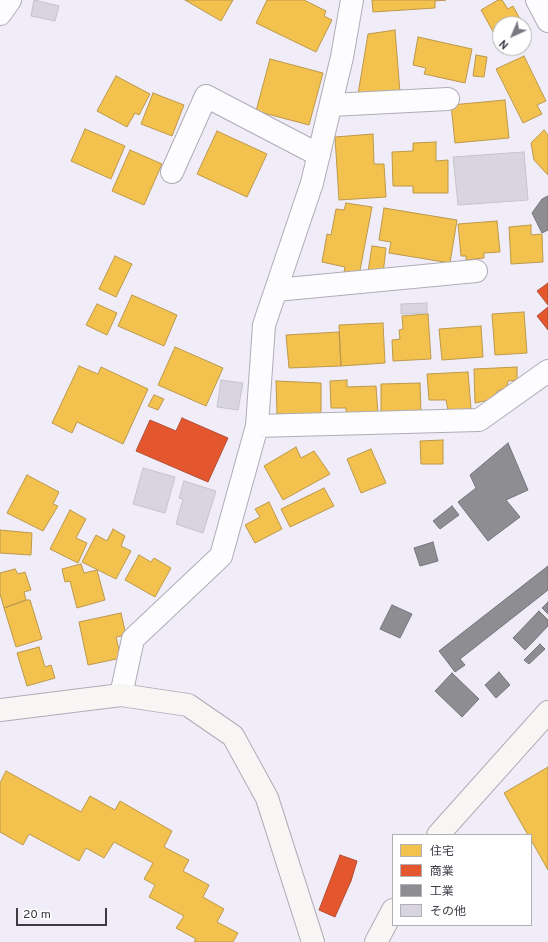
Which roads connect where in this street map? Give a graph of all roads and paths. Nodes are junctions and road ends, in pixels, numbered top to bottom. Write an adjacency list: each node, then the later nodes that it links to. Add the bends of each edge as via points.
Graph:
1 (10, 0): 4 (street)
2 (352, 0): 7 (street)
3 (538, 0): 5 (street)
4 (0, 14)
5 (548, 22)
6 (448, 99): 7 (street)
7 (331, 105): 8 (street)
8 (319, 156): 9 (street, via 206,96); 11 (street)
9 (172, 172)
10 (476, 272): 11 (street)
11 (276, 290): 13 (street, via 264,325)
12 (548, 371): 13 (street, via 479,420)
13 (257, 426): 14 (street, via 221,556 132,639)
14 (121, 695): 15 (street); 19 (street, via 188,705 233,736 266,798)
15 (0, 710)
16 (548, 712): 17 (street)
17 (439, 834)
18 (392, 912): 20 (street)
19 (313, 942)
20 (376, 942)

